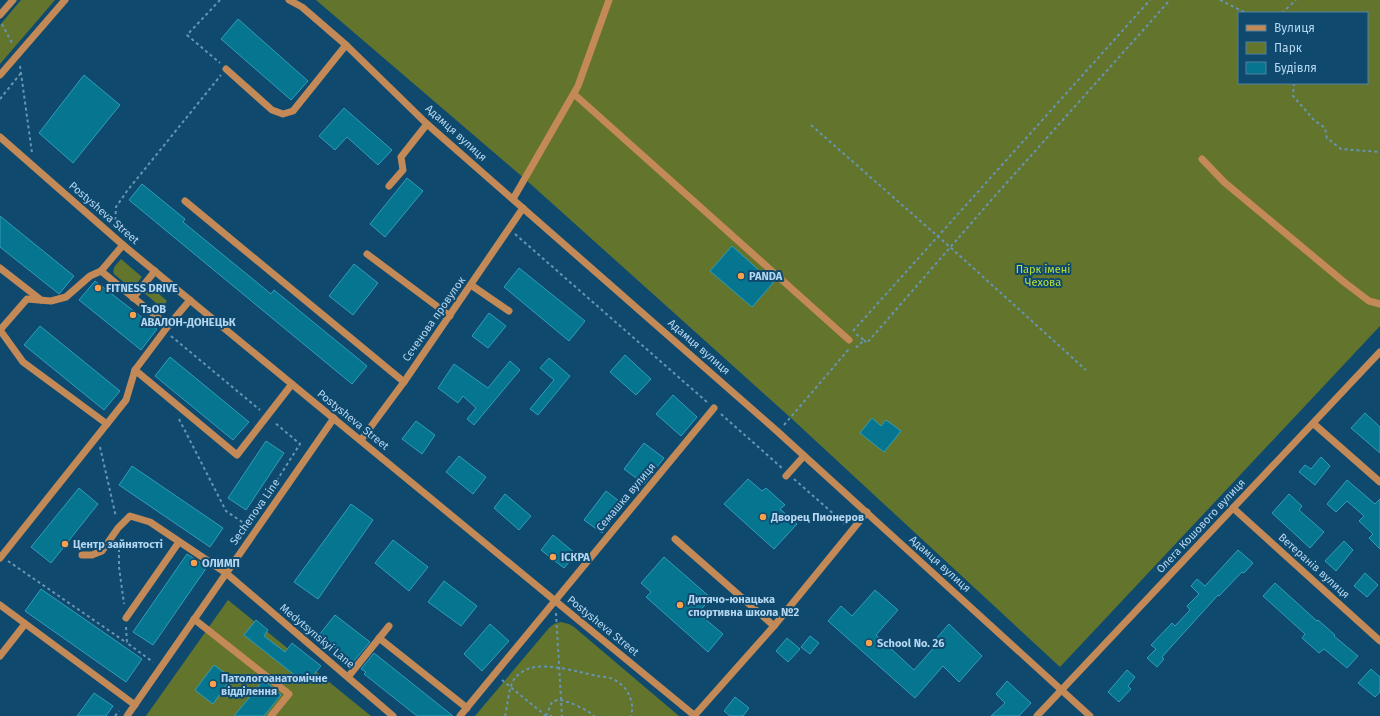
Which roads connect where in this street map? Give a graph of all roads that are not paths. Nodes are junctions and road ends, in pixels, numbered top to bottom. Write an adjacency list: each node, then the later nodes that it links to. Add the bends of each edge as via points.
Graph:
1 (13, 0): 5 (street)
2 (65, 0): 8 (street)
3 (289, 0): 6 (street, Адамця вулиця, via 302,7)
4 (609, 0): 9 (street)
5 (0, 15)
6 (346, 45): 7 (street, via 293,111 283,114 272,110); 10 (street, Адамця вулиця)
7 (226, 68)
8 (0, 75)
9 (574, 94): 14 (street); 31 (street)
10 (427, 124): 13 (street, via 401,157 403,170); 14 (street, Адамця вулиця)
11 (0, 138): 17 (street, Postysheva Street)
12 (1202, 159): 26 (street, via 1224,182 1344,282 1369,301)
13 (389, 186)
14 (513, 199): 16 (street, Адамця вулиця)
15 (185, 201): 34 (street)
16 (523, 208): 22 (street, Сєченова провулок); 41 (street, Адамця вулиця)
17 (123, 245): 20 (street); 21 (street, Postysheva Street)
18 (367, 254): 28 (street)
19 (0, 268): 24 (street)
20 (101, 271): 23 (street); 24 (street, via 90,276 66,297 51,301)
21 (155, 271): 23 (street); 25 (street, Postysheva Street)
22 (471, 285): 27 (street); 28 (street, Сєченова провулок)
23 (133, 298): 29 (street)
24 (41, 300): 30 (street, via 27,299)
25 (190, 300): 29 (street); 35 (street, Postysheva Street)
26 (1380, 304)
27 (509, 311)
28 (450, 316): 34 (street, Сєченова провулок)
29 (166, 328): 33 (street)
30 (0, 330): 38 (street, via 23,362)
31 (849, 340)
32 (1380, 352): 39 (street, Олега Кошового вулиця)
33 (135, 370): 35 (street, via 237,455); 38 (street, via 126,400)
34 (404, 382): 40 (street, Сєченова провулок)
35 (292, 384): 37 (street, Postysheva Street)
36 (714, 408): 51 (street, Семашка вулиця)
37 (334, 418): 40 (street, Postysheva Street); 50 (street, Sechenova Line)
38 (107, 424): 49 (street)
39 (1314, 424): 43 (street); 44 (street, Олега Кошового вулиця)
40 (361, 440): 51 (street, Postysheva Street)
41 (804, 456): 42 (street); 45 (street, Адамця вулиця)
42 (786, 476)
43 (1380, 482)
44 (1233, 508): 59 (street, Ветеранів вулиця); 62 (street, Олега Кошового вулиця)
45 (867, 512): 57 (street); 62 (street, Адамця вулиця)
46 (675, 539): 57 (street)
47 (179, 542): 48 (street, Medytsynskyi Lane, via 150,522 130,516 102,551); 50 (street, Medytsynskyi Lane); 53 (street)
48 (82, 555)
49 (1, 557)
50 (226, 573): 54 (street, Sechenova Line); 61 (street, Medytsynskyi Lane)
51 (555, 600): 64 (street, Семашка вулиця); 69 (street, Postysheva Street)
52 (0, 605): 55 (street)
53 (126, 618)
54 (194, 619): 63 (street, Sechenova Line); 66 (street, via 289,694)
55 (25, 624): 60 (street); 63 (street)
56 (389, 626): 58 (street)
57 (774, 626): 69 (street)
58 (379, 638): 61 (street); 64 (street)
59 (1380, 641)
60 (0, 656)
61 (348, 677): 67 (street, Medytsynskyi Lane)
62 (1063, 690): 70 (street, Олега Кошового вулиця); 71 (street, Адамця вулиця)
63 (135, 705): 65 (street, Sechenova Line)
64 (467, 708): 68 (street, Семашка вулиця)
65 (127, 716)
66 (271, 716)
67 (393, 716)
68 (460, 716)
69 (695, 716)
70 (1037, 716)
71 (1090, 716)

